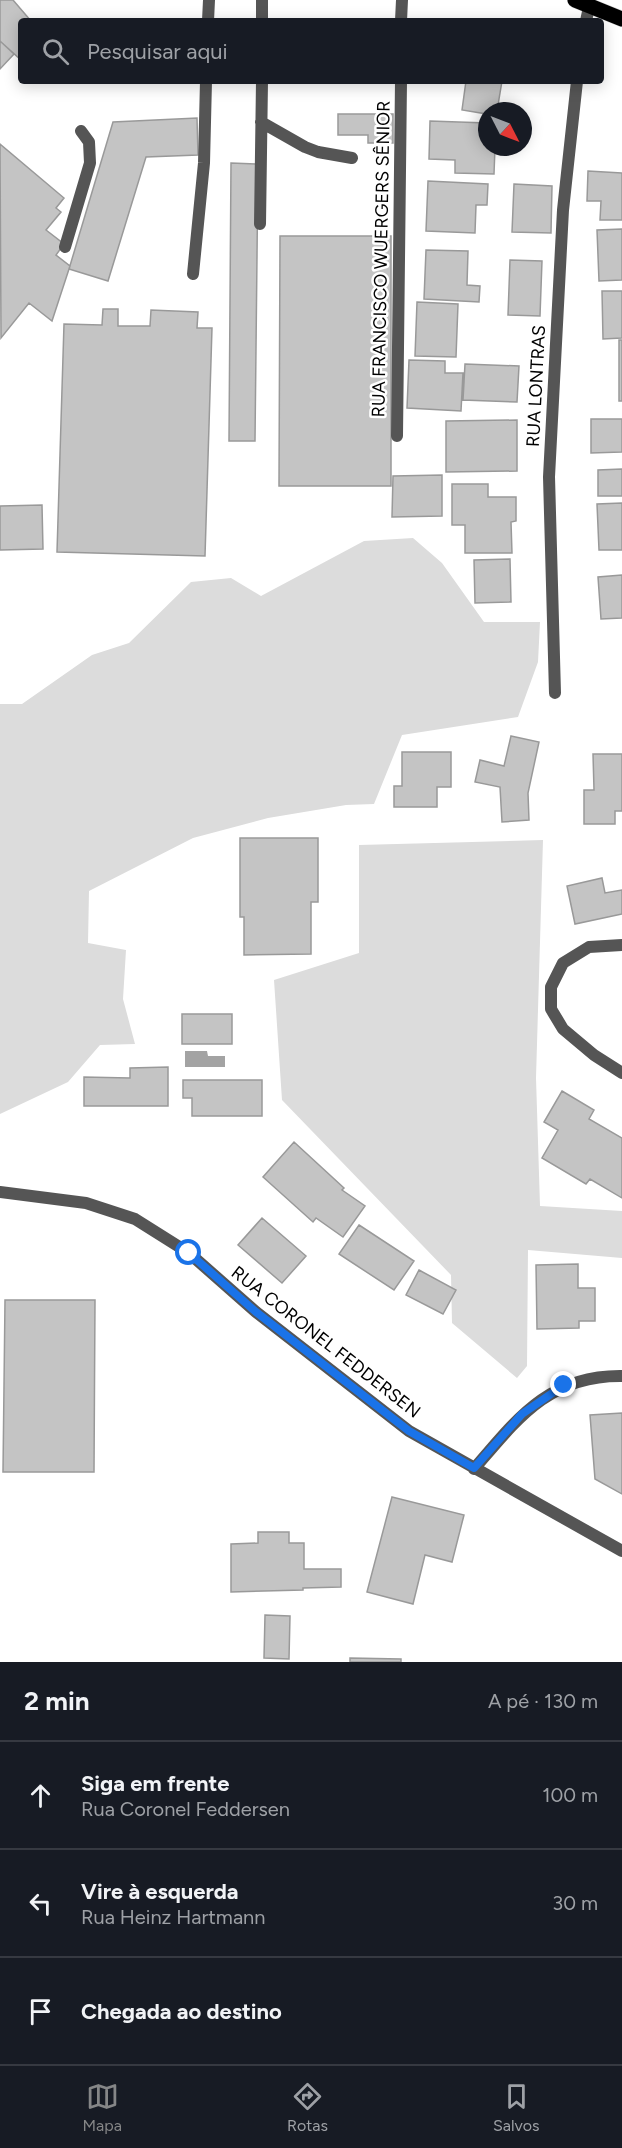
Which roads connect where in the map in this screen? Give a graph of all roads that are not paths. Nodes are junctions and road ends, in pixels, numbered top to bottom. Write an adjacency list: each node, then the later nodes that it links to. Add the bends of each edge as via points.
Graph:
1 (209, 0): 6 (street)
2 (262, 0): 7 (street)
3 (402, 0): 8 (street)
4 (574, 0): 5 (main road)
5 (587, 14): 9 (main road)
6 (208, 18)
7 (262, 18)
8 (401, 18)
9 (622, 19)
10 (206, 84): 19 (street, via 204,163)
11 (261, 84): 14 (street)
12 (401, 84): 20 (street, RUA FRANCISCO WUERGERS SÊNIOR)
13 (577, 84): 21 (street, RUA LONTRAS, via 563,210 549,477)
14 (261, 122): 16 (street, via 305,147); 17 (street)
15 (81, 131): 18 (street, via 89,142 90,163)
16 (352, 158)
17 (260, 224)
18 (65, 248)
19 (193, 274)
20 (398, 436)
21 (555, 693)
22 (622, 945): 23 (street, via 589,947 563,963 551,987 551,1009 562,1029)
23 (622, 1073)
24 (0, 1192): 26 (street, RUA CORONEL FEDDERSEN, via 86,1203 135,1219 189,1253 256,1312 409,1431)
25 (622, 1376): 26 (street, via 564,1385 522,1414)
26 (474, 1468): 27 (street, RUA CORONEL FEDDERSEN)
27 (622, 1551)

